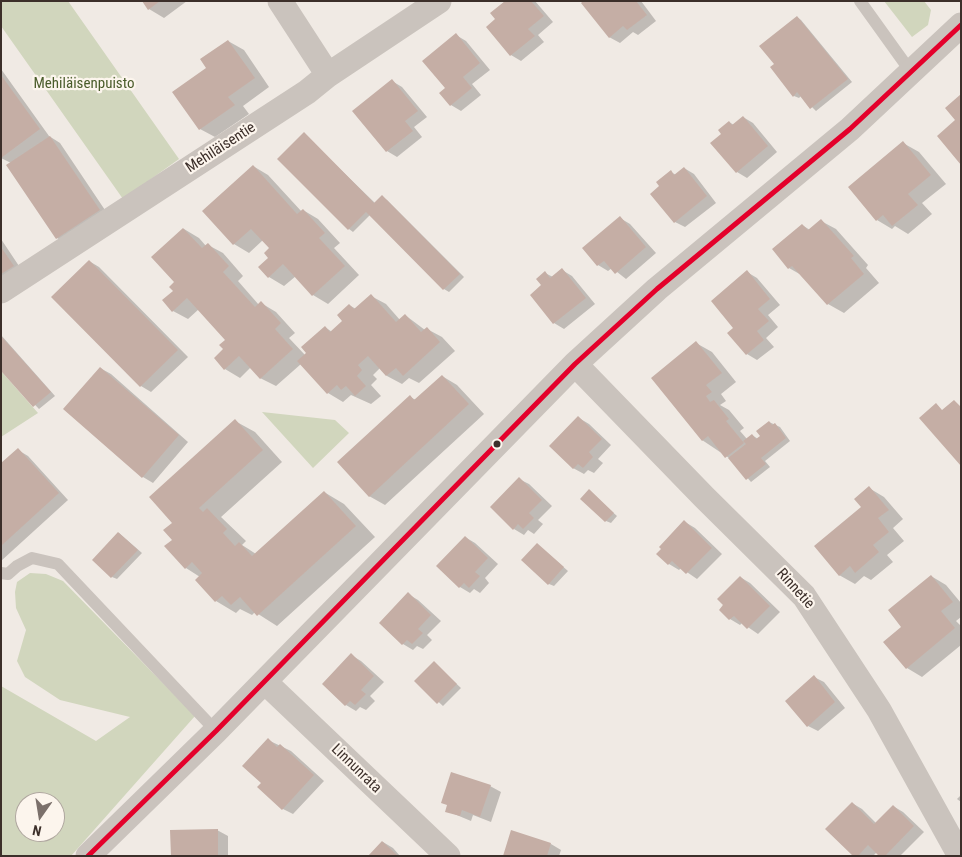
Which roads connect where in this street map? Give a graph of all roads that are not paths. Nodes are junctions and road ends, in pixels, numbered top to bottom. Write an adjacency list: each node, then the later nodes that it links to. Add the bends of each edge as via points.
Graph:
1 (280, 1): 6 (street)
2 (439, 1): 6 (street, Mehiläisentie)
3 (860, 1): 5 (lane)
4 (961, 25): 5 (street)
5 (911, 72): 8 (street, via 850,129 657,288)
6 (328, 75): 7 (street, Mehiläisentie)
7 (1, 292)
8 (575, 364): 10 (street); 14 (street, Rinnetie, via 804,596 879,710)
9 (1, 573): 11 (lane, via 8,574 32,558 58,564)
10 (265, 682): 11 (street); 13 (street, Linnunrata)
11 (216, 731): 12 (street)
12 (88, 856)
13 (448, 856)
14 (960, 856)

